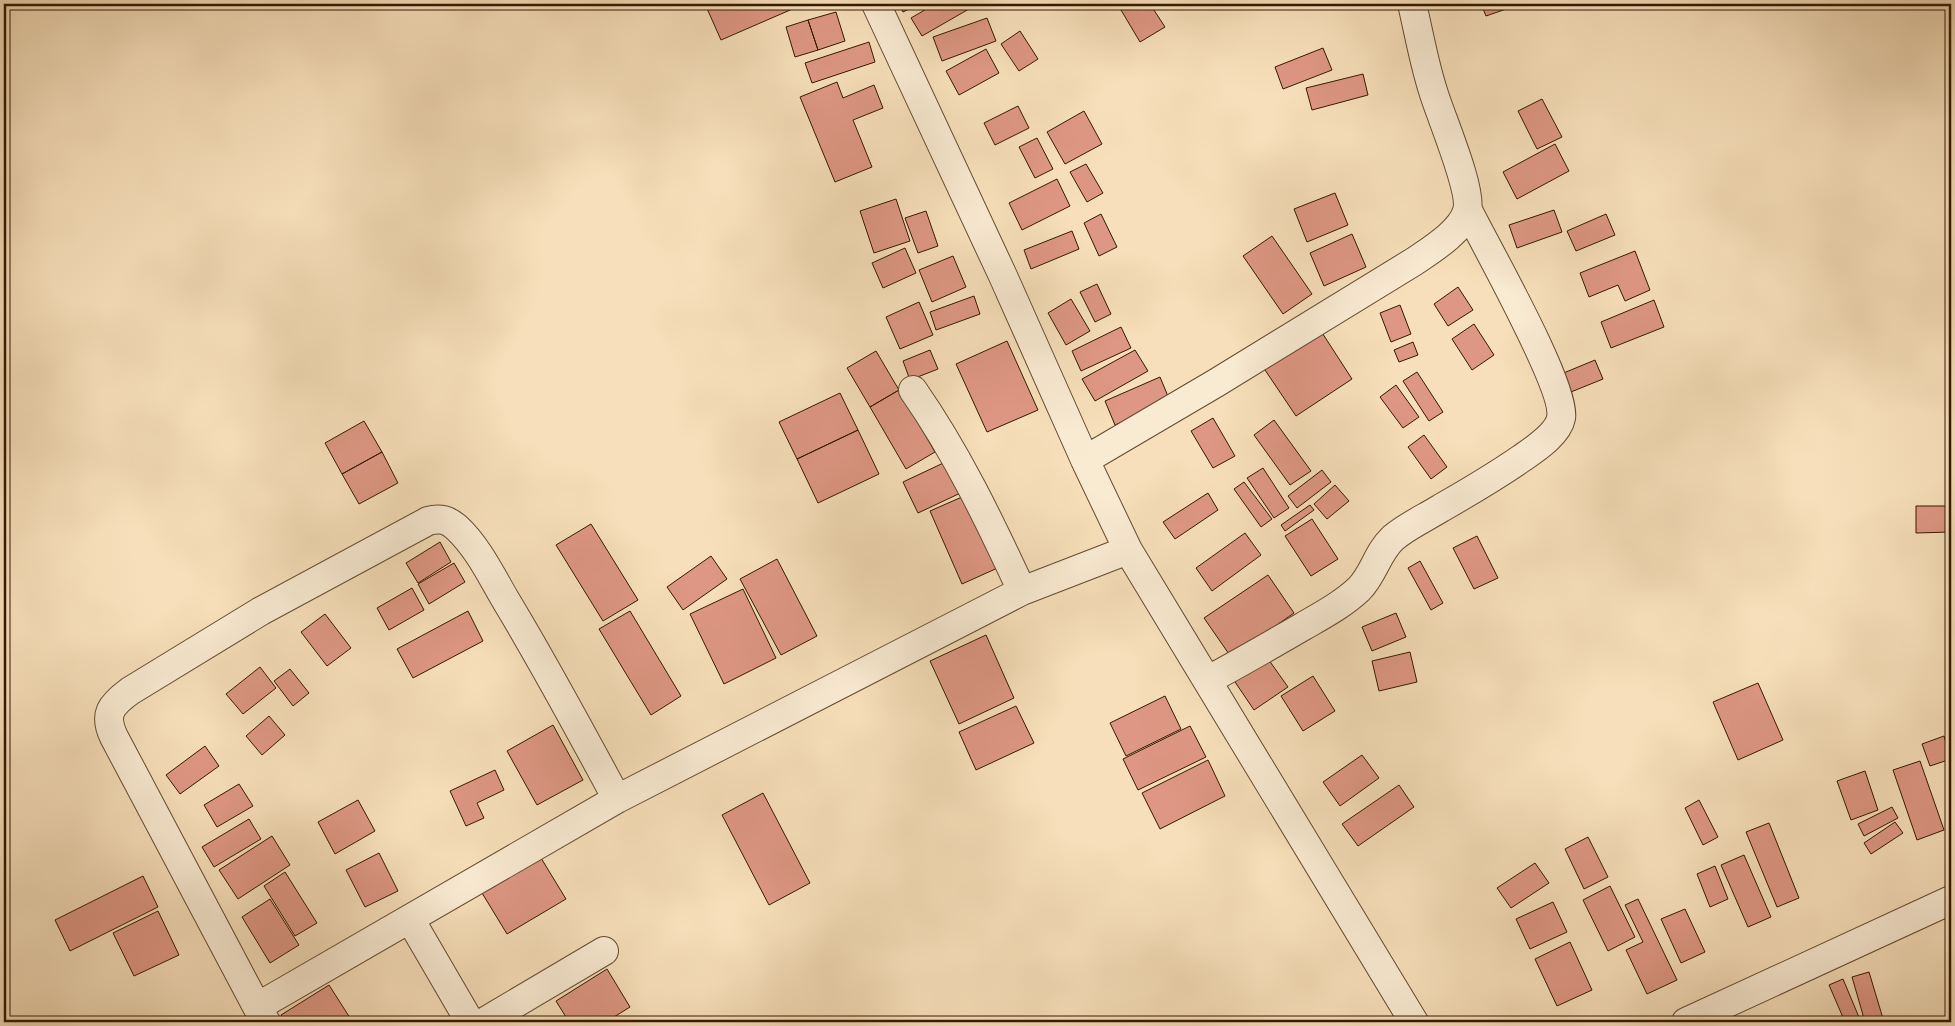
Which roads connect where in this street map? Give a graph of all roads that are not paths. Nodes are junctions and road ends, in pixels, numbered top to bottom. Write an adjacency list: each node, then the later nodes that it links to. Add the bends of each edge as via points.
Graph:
1 (876, 4): 5 (street, via 1003,276)
2 (1412, 4): 3 (street, via 1433,92 1466,190)
3 (1468, 210): 5 (street, via 1460,225 1415,261); 8 (street, via 1540,350 1561,405 1560,422 1522,458 1393,538 1384,546 1369,577 1354,593 1264,650)
4 (913, 390): 7 (street, via 963,470)
5 (1084, 460): 6 (street)
6 (1128, 550): 7 (street); 8 (street)
7 (1022, 591): 9 (street)
8 (1208, 680): 17 (street)
9 (618, 799): 11 (street); 13 (street, via 540,657 475,549 447,521 428,521 261,611 130,691 111,708 108,721)
10 (1951, 900): 14 (street)
11 (410, 919): 13 (street); 15 (street)
12 (604, 951): 16 (street)
13 (262, 1015)
14 (1689, 1021)
15 (470, 1022)
16 (484, 1022)
17 (1414, 1022)

